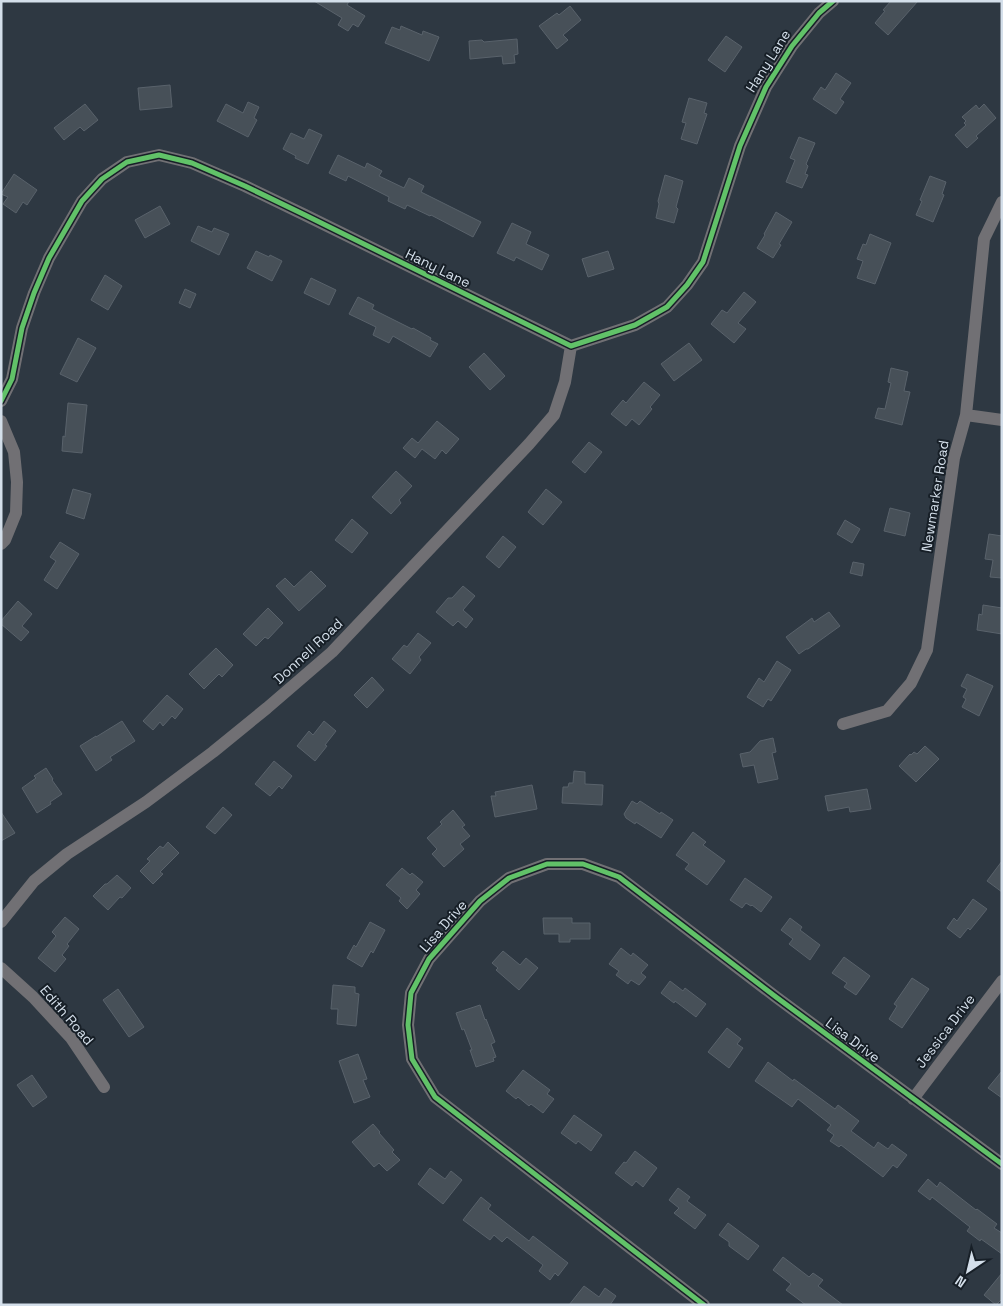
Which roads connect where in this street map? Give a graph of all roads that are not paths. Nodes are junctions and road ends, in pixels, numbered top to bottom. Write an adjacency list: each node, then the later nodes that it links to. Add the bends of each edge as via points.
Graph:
1 (833, 1): 3 (street, Hany Lane, via 792,46 766,87 740,146 703,262 687,285 667,307 635,325)
2 (1002, 202): 5 (street, Newmarker Road, via 984,239)
3 (571, 346): 4 (street, Hany Lane, via 245,186 192,163 159,155 127,162 102,179 82,201 49,258 34,293 22,328 12,379); 10 (street, Donnell Road, via 565,382 554,416 332,652 213,752 146,802 67,854 34,881)
4 (1, 401)
5 (966, 415): 6 (street); 9 (street, Newmarker Road, via 954,458 927,650 912,683 887,711)
6 (1002, 420)
7 (1, 421): 8 (street, via 14,452 17,482 16,514)
8 (1, 544)
9 (843, 724)
10 (1, 922)
11 (1, 968): 13 (street, Edith Road, via 71,1038)
12 (1002, 980): 14 (street, Jessica Drive)
13 (104, 1087)
14 (913, 1098): 15 (street, Lisa Drive); 16 (street, Lisa Drive, via 619,877 583,864 547,864 510,878 480,901 429,959 412,992 408,1025 412,1059 435,1097)
15 (1002, 1164)
16 (704, 1305)

